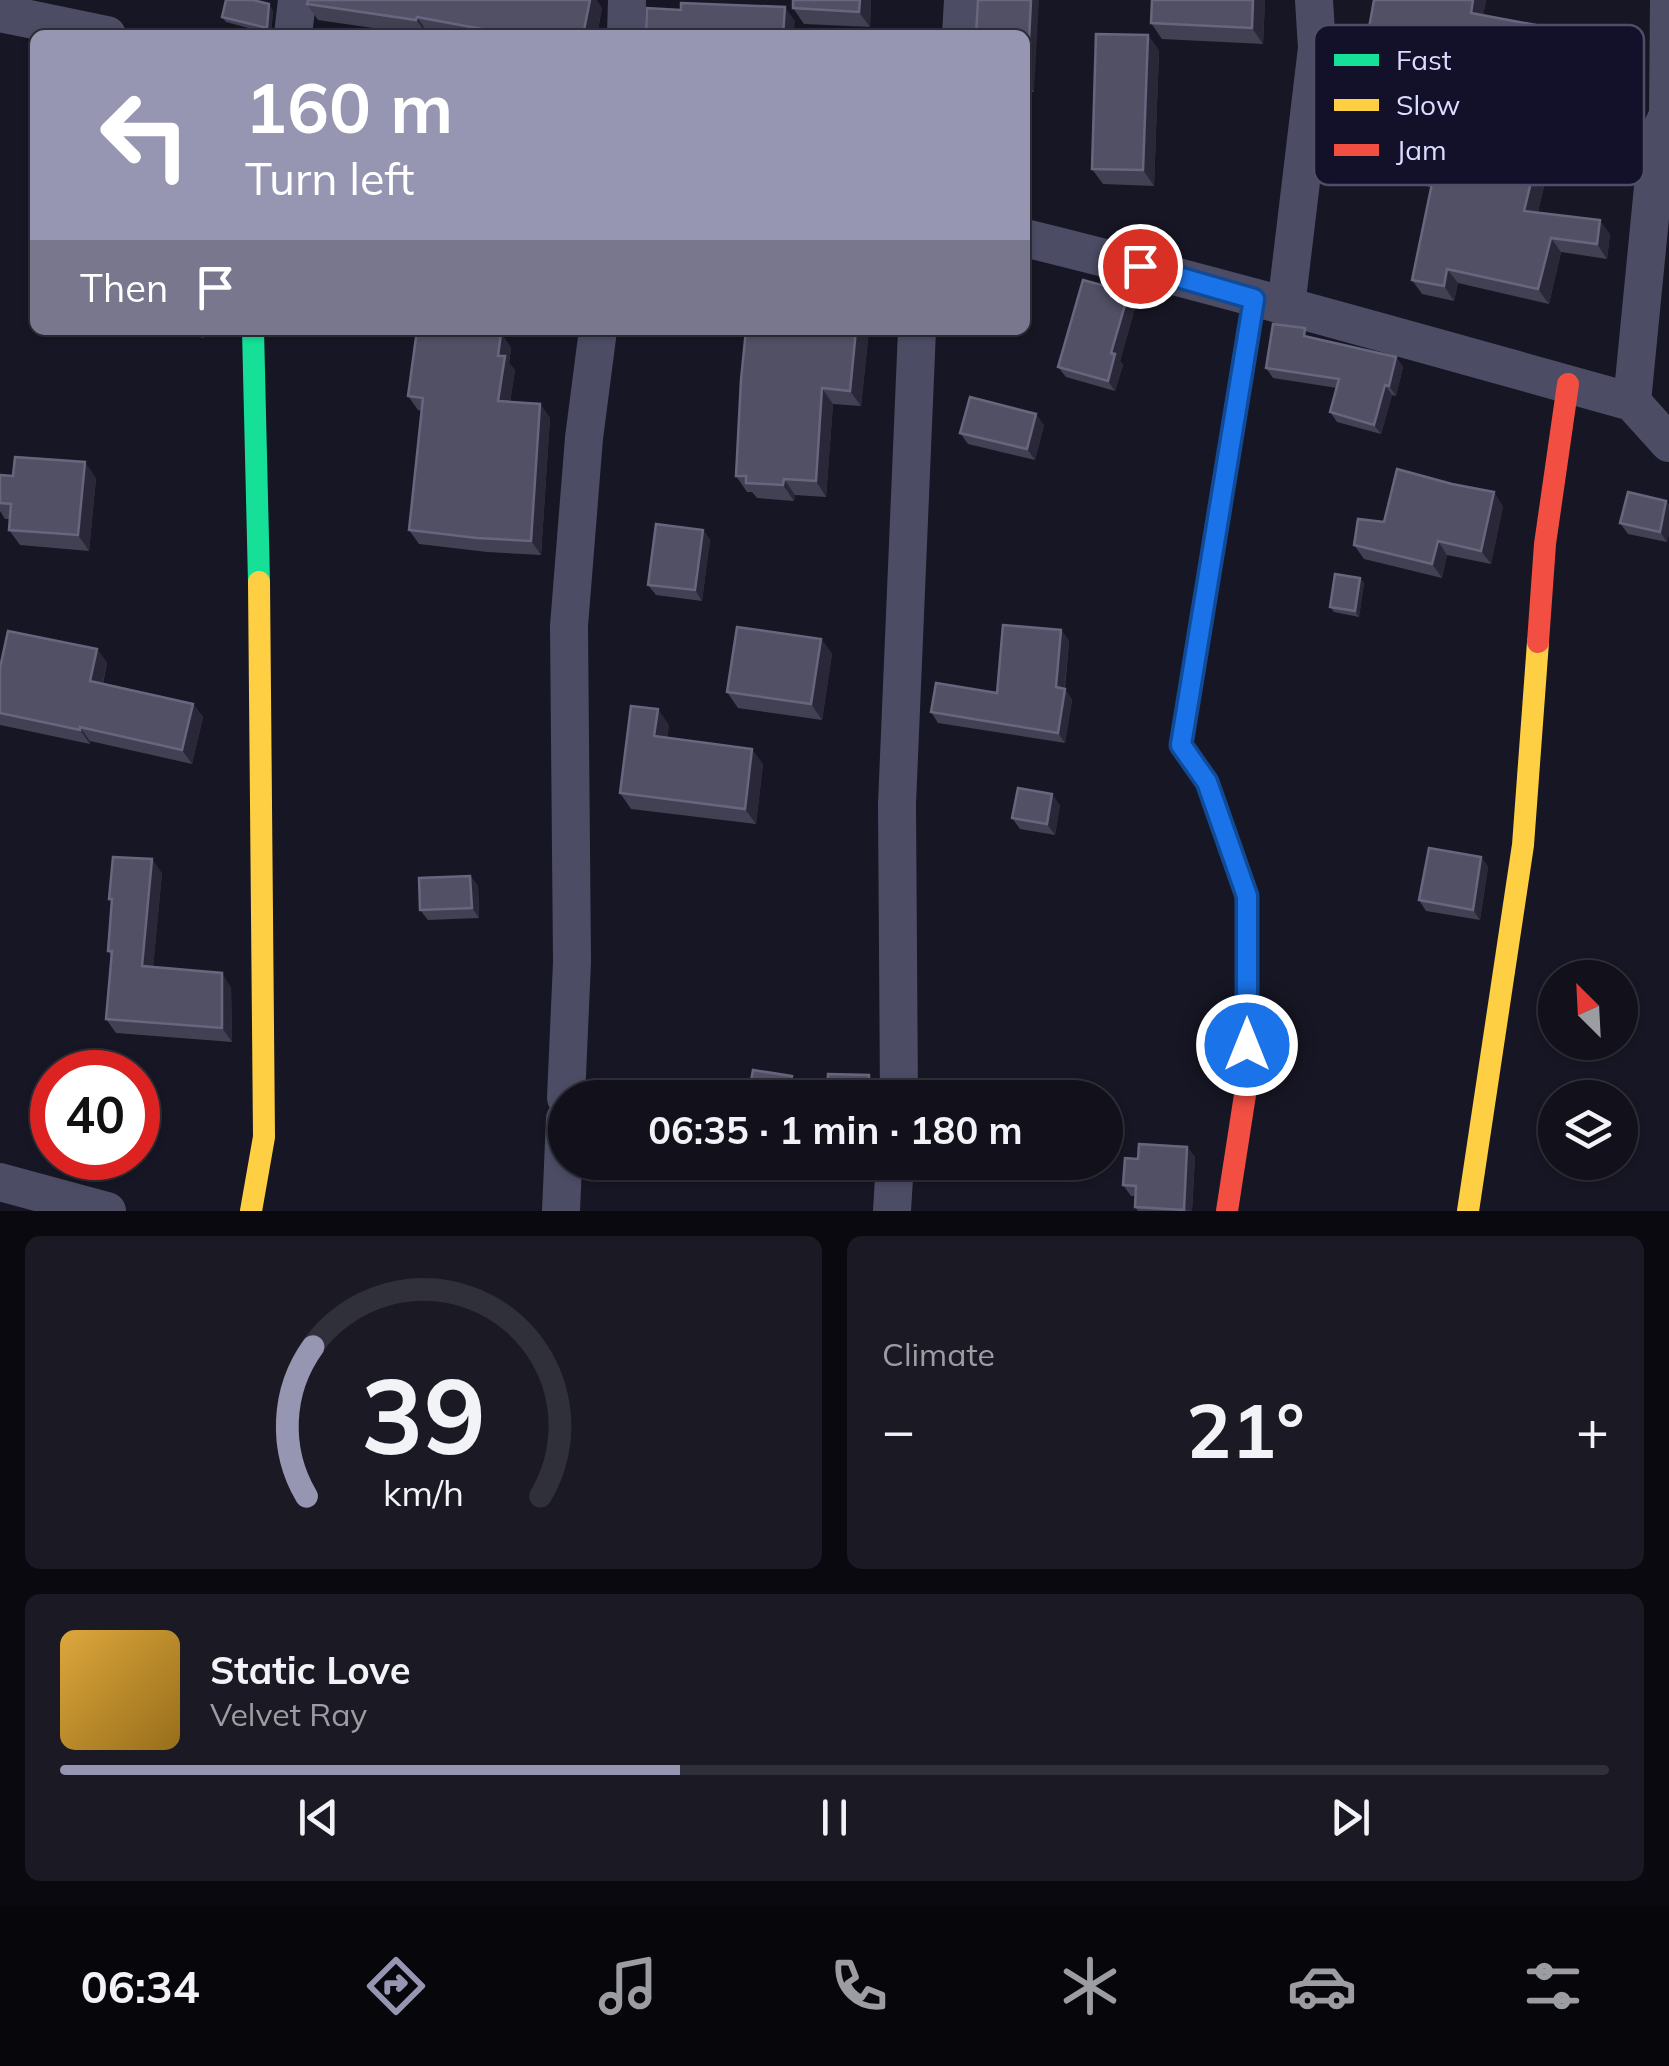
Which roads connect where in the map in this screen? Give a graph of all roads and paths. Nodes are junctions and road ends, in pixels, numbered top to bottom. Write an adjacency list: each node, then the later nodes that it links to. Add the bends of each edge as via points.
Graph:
1 (297, 0): 9 (street)
2 (627, 0): 10 (street)
3 (963, 0): 11 (street)
4 (1314, 0): 7 (street)
5 (1669, 0): 13 (street)
6 (0, 13): 8 (street)
7 (1316, 25)
8 (83, 30)
9 (294, 30)
10 (626, 30)
11 (961, 30)
12 (1314, 82): 15 (street)
13 (1669, 114): 20 (street, via 1658,136)
14 (1030, 239): 15 (street)
15 (1270, 303): 19 (street); 31 (street, via 1181,745 1207,782 1247,896 1247,1082)
16 (253, 335): 28 (street, via 264,1137)
17 (597, 335): 22 (street, via 569,626)
18 (917, 335): 23 (street, via 898,804)
19 (1568, 384): 20 (street); 32 (street, via 1545,544 1523,845)
20 (1632, 402): 21 (street)
21 (1669, 444)
22 (567, 1080)
23 (900, 1080)
24 (562, 1180): 29 (street)
25 (895, 1180): 30 (street)
26 (0, 1182): 27 (street)
27 (106, 1211)
28 (251, 1211)
29 (561, 1211)
30 (892, 1211)
31 (1227, 1211)
32 (1468, 1211)

